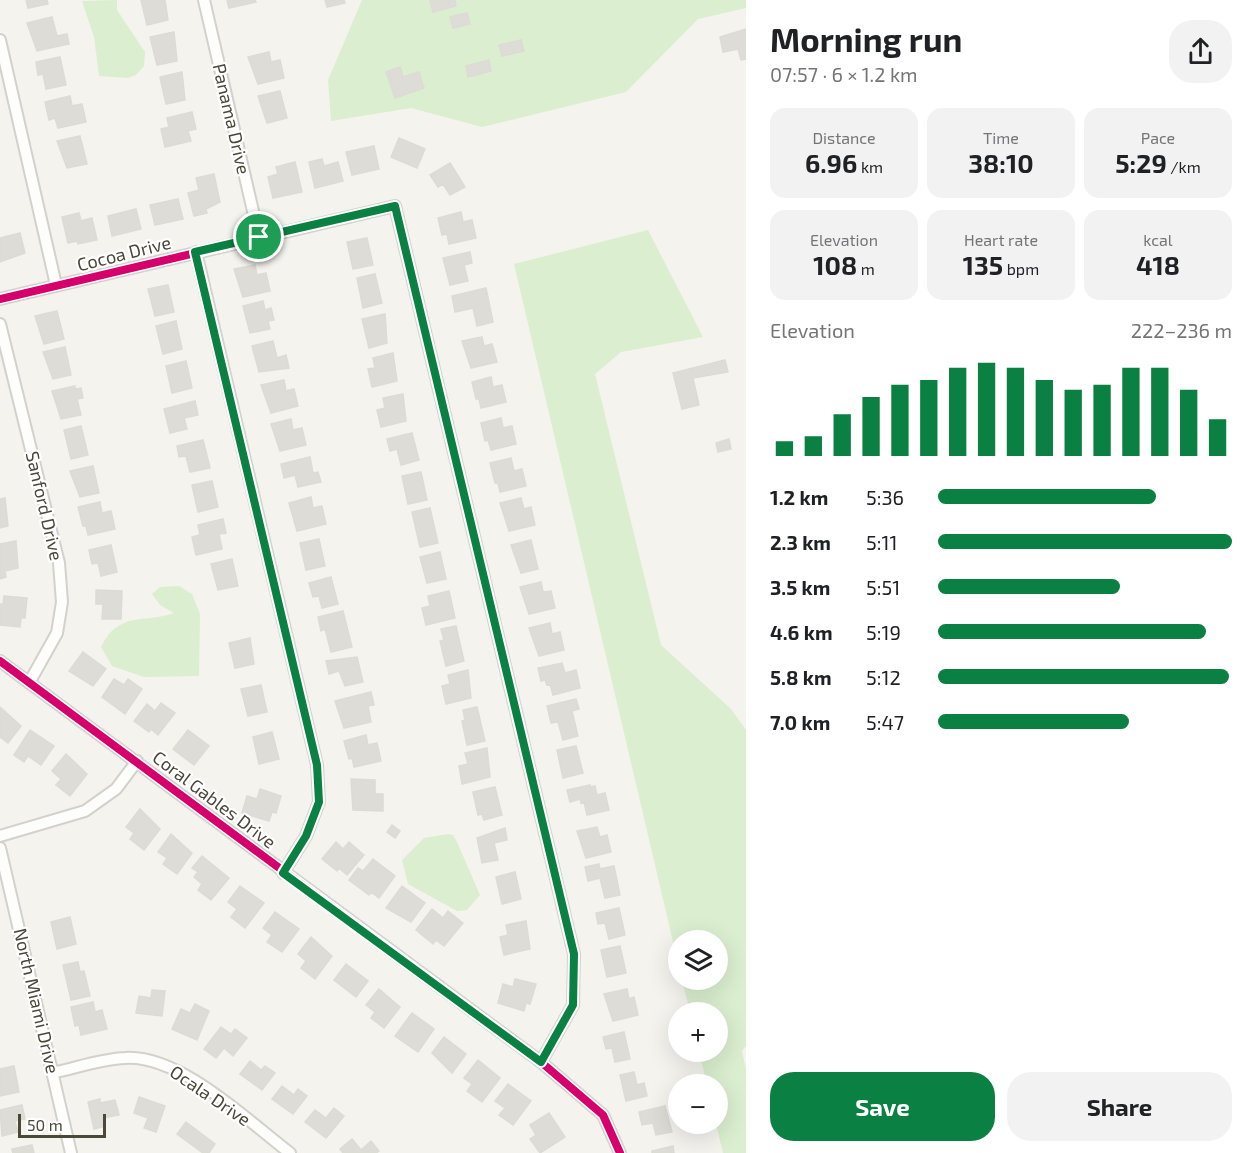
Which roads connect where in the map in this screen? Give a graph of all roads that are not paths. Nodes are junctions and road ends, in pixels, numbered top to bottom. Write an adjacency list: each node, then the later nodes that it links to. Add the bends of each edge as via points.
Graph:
1 (204, 0): 3 (street, Panama Drive)
2 (0, 40): 5 (street)
3 (259, 237): 4 (street, Cocoa Drive); 14 (street, Cocoa Drive, via 395,206 574,954 573,1005)
4 (195, 252): 5 (street, Cocoa Drive); 13 (street, via 317,765 319,802 306,836)
5 (56, 285): 6 (street, Cocoa Drive)
6 (0, 298)
7 (0, 324): 9 (street, Sanford Drive, via 59,563 62,602 57,633)
8 (0, 662): 9 (street, Coral Gables Drive)
9 (28, 683): 10 (street, Coral Gables Drive)
10 (137, 761): 11 (street, via 116,789 85,811); 13 (street, Coral Gables Drive)
11 (0, 836)
12 (0, 848): 15 (street, North Miami Drive)
13 (283, 873): 14 (street, Coral Gables Drive)
14 (541, 1062): 18 (street, Coral Gables Drive, via 603,1115)
15 (52, 1073): 16 (street, North Miami Drive); 17 (street, Ocala Drive, via 125,1058 148,1059 170,1066)
16 (71, 1153)
17 (290, 1153)
18 (620, 1153)

